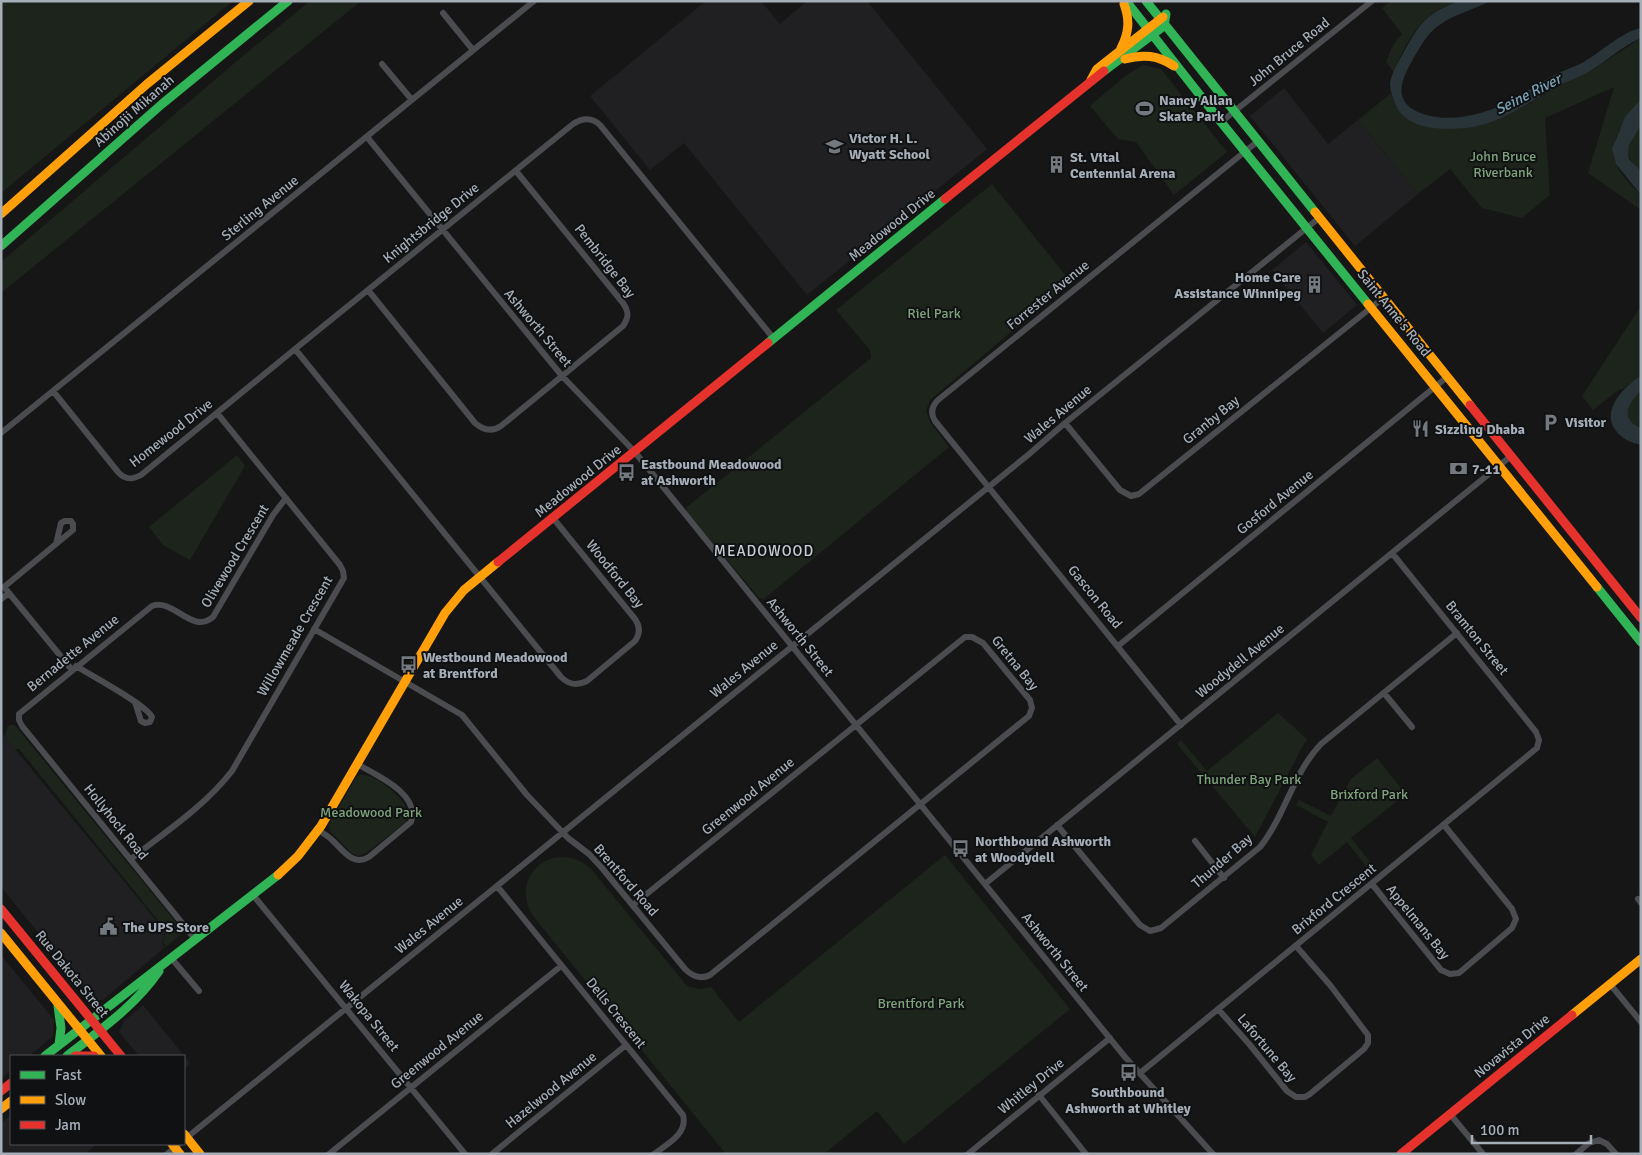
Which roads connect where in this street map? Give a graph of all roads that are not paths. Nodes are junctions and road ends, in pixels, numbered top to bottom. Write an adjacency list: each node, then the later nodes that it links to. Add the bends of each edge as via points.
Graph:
1 (249, 1): 21 (main road, Abinojii Mikanah, via 147,84)
2 (288, 1): 25 (main road, Abinojii Mikanah, via 162,104)
3 (534, 1): 10 (street, Sterling Avenue)
4 (1124, 1): 9 (main road, Saint Anne's Road); 11 (main road, via 1130,26)
5 (1146, 1): 8 (main road, Saint Anne's Road)
6 (1372, 1): 15 (street, John Bruce Road)
7 (443, 13): 10 (street)
8 (1161, 23): 9 (main road, Meadowood Drive); 15 (main road, Saint Anne's Road)
9 (1149, 32): 11 (main road, Meadowood Drive); 13 (main road, Saint Anne's Road)
10 (474, 50): 14 (street, Sterling Avenue)
11 (1119, 56): 13 (main road, via 1142,54 1159,57); 29 (main road, Meadowood Drive, via 1097,68 1091,80)
12 (382, 64): 14 (street)
13 (1182, 74): 16 (main road, Saint Anne's Road)
14 (412, 100): 17 (street, Sterling Avenue)
15 (1234, 113): 16 (street, John Bruce Road); 18 (main road, Saint Anne's Road)
16 (1222, 122): 19 (main road, Saint Anne's Road)
17 (367, 137): 24 (street, Ashworth Street); 34 (street, Sterling Avenue)
18 (1258, 141): 19 (street, Forrester Avenue); 22 (main road, Saint Anne's Road)
19 (1246, 151): 23 (main road, Saint Anne's Road); 41 (street, Forrester Avenue, via 935,403 932,417)
20 (516, 170): 24 (street, Knightsbridge Drive); 29 (street, Knightsbridge Drive, via 577,121 596,122); 31 (street, Pembridge Bay, via 628,312 623,326)
21 (1, 214)
22 (1320, 218): 23 (street, Wales Avenue); 27 (main road, Saint Anne's Road)
23 (1308, 228): 28 (main road, Saint Anne's Road); 36 (street, Wales Avenue)
24 (442, 230): 26 (street, Knightsbridge Drive); 31 (street, Ashworth Street)
25 (1, 246)
26 (368, 290): 30 (street, Knightsbridge Drive); 31 (street, Pembridge Bay, via 482,428 498,428)
27 (1381, 295): 28 (main road); 32 (main road, Saint Anne's Road)
28 (1369, 304): 33 (main road, Saint Anne's Road); 36 (street, Granby Bay, via 1139,494 1131,496 1120,490)
29 (774, 339): 38 (main road, Meadowood Drive)
30 (295, 349): 35 (street, Homewood Drive); 46 (street)
31 (562, 376): 38 (street, Ashworth Street)
32 (1447, 377): 33 (street, Gosford Avenue); 39 (main road, Saint Anne's Road)
33 (1435, 386): 40 (main road, Saint Anne's Road); 55 (street, Gosford Avenue)
34 (53, 391): 35 (street, Homewood Drive, via 118,472 128,478 137,478); 37 (street, Sterling Avenue)
35 (216, 414): 42 (street, Willowmeade Crescent)
36 (1065, 423): 41 (street, Wales Avenue)
37 (1, 433)
38 (635, 453): 43 (main road, Meadowood Drive); 56 (street, Ashworth Street)
39 (1510, 456): 40 (street, Woodydell Avenue); 51 (main road, Saint Anne's Road)
40 (1499, 465): 45 (street, Woodydell Avenue); 54 (main road, Saint Anne's Road)
41 (989, 486): 55 (street, Gascon Road); 56 (street, Wales Avenue)
42 (286, 498): 50 (street, Olivewood Crescent, via 213,617 200,622 162,604); 52 (street, Willowmeade Crescent, via 344,574)
43 (553, 518): 46 (main road, Meadowood Drive); 46 (street, Woodford Bay, via 635,618 639,627 635,642 587,681 573,684 564,680)
44 (56, 544): 47 (street)
45 (1392, 553): 53 (street, Bramton Street); 62 (street, Woodydell Avenue)
46 (480, 578): 58 (main road, Meadowood Drive, via 458,596 445,613)
47 (3, 587): 48 (street)
48 (9, 593): 49 (street); 57 (street)
49 (1, 600)
50 (147, 608): 57 (street, Bernadette Avenue)
51 (1641, 618)
52 (314, 629): 58 (street, Brentford Road); 73 (street, Willowmeade Crescent, via 232,771 210,796)
53 (1457, 633): 59 (street, Thunder Bay); 65 (street, Bramton Street)
54 (1641, 642)
55 (1118, 646): 62 (street, Gascon Road)
56 (791, 647): 63 (street, Ashworth Street); 71 (street, Wales Avenue)
57 (74, 668): 60 (street); 61 (street, Bernadette Avenue, via 21,711)
58 (404, 681): 66 (main road, Meadowood Drive); 71 (street, Brentford Road, via 462,716)
59 (1384, 693): 64 (street); 74 (street, Thunder Bay, via 1315,750 1264,842)
60 (135, 702)
61 (19, 720): 73 (street, Hollyhock Road)
62 (1181, 724): 68 (street, Woodydell Avenue)
63 (856, 726): 67 (street, Ashworth Street); 67 (street, Gretna Bay, via 965,637 983,643 1030,700 1029,716); 79 (street, Greenwood Avenue)
64 (1412, 727)
65 (1539, 740): 69 (street, Brixford Crescent, via 1535,752)
66 (357, 764): 70 (main road, Meadowood Drive); 70 (street, via 398,790 412,806 411,822 362,861 348,856)
67 (920, 805): 75 (street, Ashworth Street); 79 (street, Brentford Road, via 706,977 693,976 685,969)
68 (1057, 825): 74 (street, Thunder Bay, via 1136,921 1150,931 1161,928); 75 (street, Woodydell Avenue)
69 (1444, 825): 76 (street, Brixford Crescent); 76 (street, Appelmans Bay, via 1515,915 1516,922 1512,928 1466,966 1453,974 1441,970)
70 (318, 830): 78 (main road, Meadowood Drive, via 292,862)
71 (563, 832): 77 (street, Wales Avenue); 79 (street, Brentford Road, via 598,864)
72 (1195, 841): 74 (street)
73 (131, 859): 82 (street, Hollyhock Road)
74 (1224, 878)
75 (985, 884): 97 (street, Ashworth Street)
76 (1372, 884): 83 (street, Brixford Crescent)
77 (497, 886): 86 (street, Dells Crescent); 91 (street, Wales Avenue)
78 (253, 895): 82 (main road, Meadowood Drive); 91 (street, Wakopa Street)
79 (633, 905)
80 (1, 909): 93 (main road, Rue Dakota Street)
81 (1, 933): 90 (main road)
82 (195, 940): 84 (main road, Meadowood Drive)
83 (1296, 946): 92 (street, Brixford Crescent); 92 (street, Lafortune Bay, via 1368,1035 1364,1049 1310,1094 1296,1097 1288,1091)
84 (172, 959): 87 (main road, Meadowood Drive); 89 (street)
85 (1641, 959): 88 (main road, Novavista Drive)
86 (561, 966): 100 (street, Dells Crescent); 106 (street, Greenwood Avenue)
87 (160, 968): 93 (main road, Meadowood Drive); 96 (main road, Meadowood Drive, via 152,983)
88 (1610, 984): 94 (street); 108 (main road, Novavista Drive)
89 (198, 991)
90 (58, 1003): 95 (main road); 99 (main road, via 61,1022)
91 (346, 1008): 106 (street, Wakopa Street); 109 (street, Wales Avenue)
92 (1218, 1009): 105 (street, Brixford Crescent)
93 (91, 1020): 95 (main road, Meadowood Drive); 96 (main road, Rue Dakota Street)
94 (1641, 1022)
95 (79, 1029): 98 (main road); 99 (main road, Meadowood Drive)
96 (100, 1031): 98 (main road, Meadowood Drive); 104 (main road, Rue Dakota Street)
97 (1110, 1038): 105 (street, Ashworth Street); 107 (street, Whitley Drive)
98 (88, 1040): 102 (main road, Meadowood Drive); 103 (main road)
99 (59, 1045): 101 (main road, Meadowood Drive)
100 (626, 1045): 115 (street, Hazelwood Avenue); 116 (street, Dells Crescent, via 684,1118 682,1131)
101 (46, 1055)
102 (68, 1055)
103 (100, 1055)
104 (120, 1055)
105 (1140, 1073): 119 (street, Ashworth Street)
106 (411, 1088): 113 (street, Greenwood Avenue); 114 (street, Wakopa Street)
107 (1039, 1095): 117 (street, Whitley Drive); 118 (street)
108 (1450, 1114): 120 (main road, Novavista Drive); 121 (street)
109 (185, 1137): 112 (main road)
110 (176, 1147): 111 (street)
111 (167, 1154)
112 (200, 1154)
113 (329, 1154)
114 (465, 1154)
115 (492, 1154)
116 (654, 1154)
117 (968, 1154)
118 (1086, 1154)
119 (1213, 1154)
120 (1401, 1154)
121 (1483, 1154)
122 (1576, 1154): 123 (street, via 1589,1143 1599,1140)
123 (1616, 1154)

